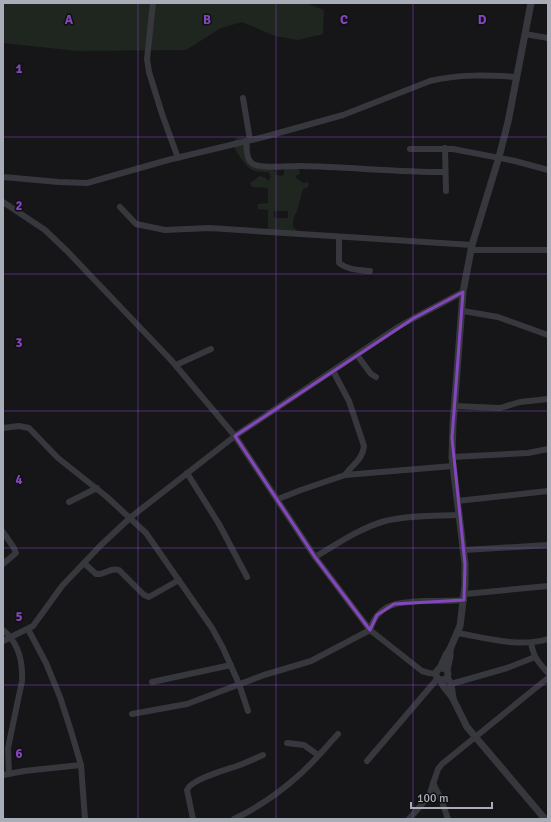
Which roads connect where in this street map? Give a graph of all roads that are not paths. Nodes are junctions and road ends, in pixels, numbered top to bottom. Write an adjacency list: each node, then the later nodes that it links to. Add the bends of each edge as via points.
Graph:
1 (531, 3): 3 (street)
2 (153, 4): 11 (street, via 147,59 149,72)
3 (525, 34): 4 (street); 5 (street)
4 (548, 38)
5 (516, 77): 7 (street, via 471,75 437,80 343,115); 10 (street)
6 (243, 98): 7 (street)
7 (248, 141): 11 (street); 13 (street, via 248,158 251,163 261,166)
8 (445, 148): 9 (street); 10 (street); 13 (street)
9 (410, 149)
10 (499, 157): 12 (street); 19 (street)
11 (178, 158): 14 (street, via 87,183)
12 (548, 170)
13 (445, 172): 15 (street)
14 (3, 176)
15 (446, 191)
16 (3, 202): 27 (street, via 45,230 67,250)
17 (120, 207): 18 (street, via 136,224 165,230 209,228)
18 (339, 236): 19 (street); 21 (street, via 339,263 354,270)
19 (472, 248): 20 (street); 22 (street)
20 (548, 250)
21 (370, 271)
22 (463, 292): 23 (street); 26 (street, via 414,318)
23 (462, 311): 24 (street, via 498,317); 31 (street)
24 (548, 335)
25 (211, 350): 27 (street)
26 (357, 355): 28 (street); 29 (street)
27 (176, 365): 33 (street)
28 (333, 372): 33 (street); 38 (street, via 349,401 364,446 361,457)
29 (376, 377)
30 (548, 399): 31 (street, via 500,408)
31 (454, 406): 35 (street)
32 (3, 428): 39 (street, via 29,428 58,458)
33 (235, 436): 37 (street); 41 (street)
34 (548, 449): 35 (street, via 528,453)
35 (452, 457): 36 (street)
36 (453, 466): 38 (street); 42 (street)
37 (187, 473): 45 (street); 52 (street, via 219,524)
38 (345, 475): 41 (street)
39 (96, 488): 43 (street); 45 (street)
40 (548, 491): 42 (street)
41 (278, 499): 49 (street)
42 (457, 500): 44 (street)
43 (69, 502)
44 (458, 516): 48 (street); 49 (street, via 386,521 348,537)
45 (131, 517): 50 (street); 53 (street, via 146,533)
46 (3, 532): 51 (street, via 16,553)
47 (548, 544): 48 (street)
48 (464, 550): 55 (street)
49 (315, 557): 58 (street)
50 (84, 563): 53 (street, via 99,575 113,569 119,570 149,597); 56 (street)
51 (3, 564)
52 (247, 577)
53 (179, 580): 65 (street, via 212,628)
54 (548, 586): 55 (street)
55 (464, 597): 58 (street, via 394,604 377,615); 59 (street)
56 (28, 629): 60 (street); 81 (street, via 60,697)
57 (3, 630): 60 (street)
58 (370, 630): 67 (street, via 422,671); 70 (street, via 324,656)
59 (457, 633): 63 (street); 67 (street)
60 (11, 637): 62 (street); 82 (street, via 22,670 21,687 8,748)
61 (548, 639): 63 (street)
62 (3, 641)
63 (531, 643): 64 (street)
64 (535, 657): 66 (street); 71 (street)
65 (231, 665): 69 (street); 70 (street)
66 (548, 672)
67 (441, 674): 71 (street); 72 (street, via 444,688); 80 (street)
68 (548, 678): 76 (street)
69 (152, 682)
70 (239, 684): 73 (street); 74 (street, via 187,704)
71 (451, 684): 72 (street)
72 (453, 699): 76 (street)
73 (248, 711)
74 (132, 714)
75 (338, 734): 79 (street)
76 (475, 738): 83 (street, via 442,764); 84 (street)
77 (287, 743): 79 (street, via 304,745)
78 (263, 755): 86 (street, via 189,786 187,790)
79 (318, 755): 87 (street, via 294,779 264,802)
80 (367, 761)
81 (81, 765): 82 (street); 85 (street)
82 (6, 775)
83 (433, 783): 88 (street, via 429,796); 89 (street)
84 (546, 818)
85 (85, 819)
86 (193, 819)
87 (234, 819)
88 (409, 819)
89 (448, 819)

